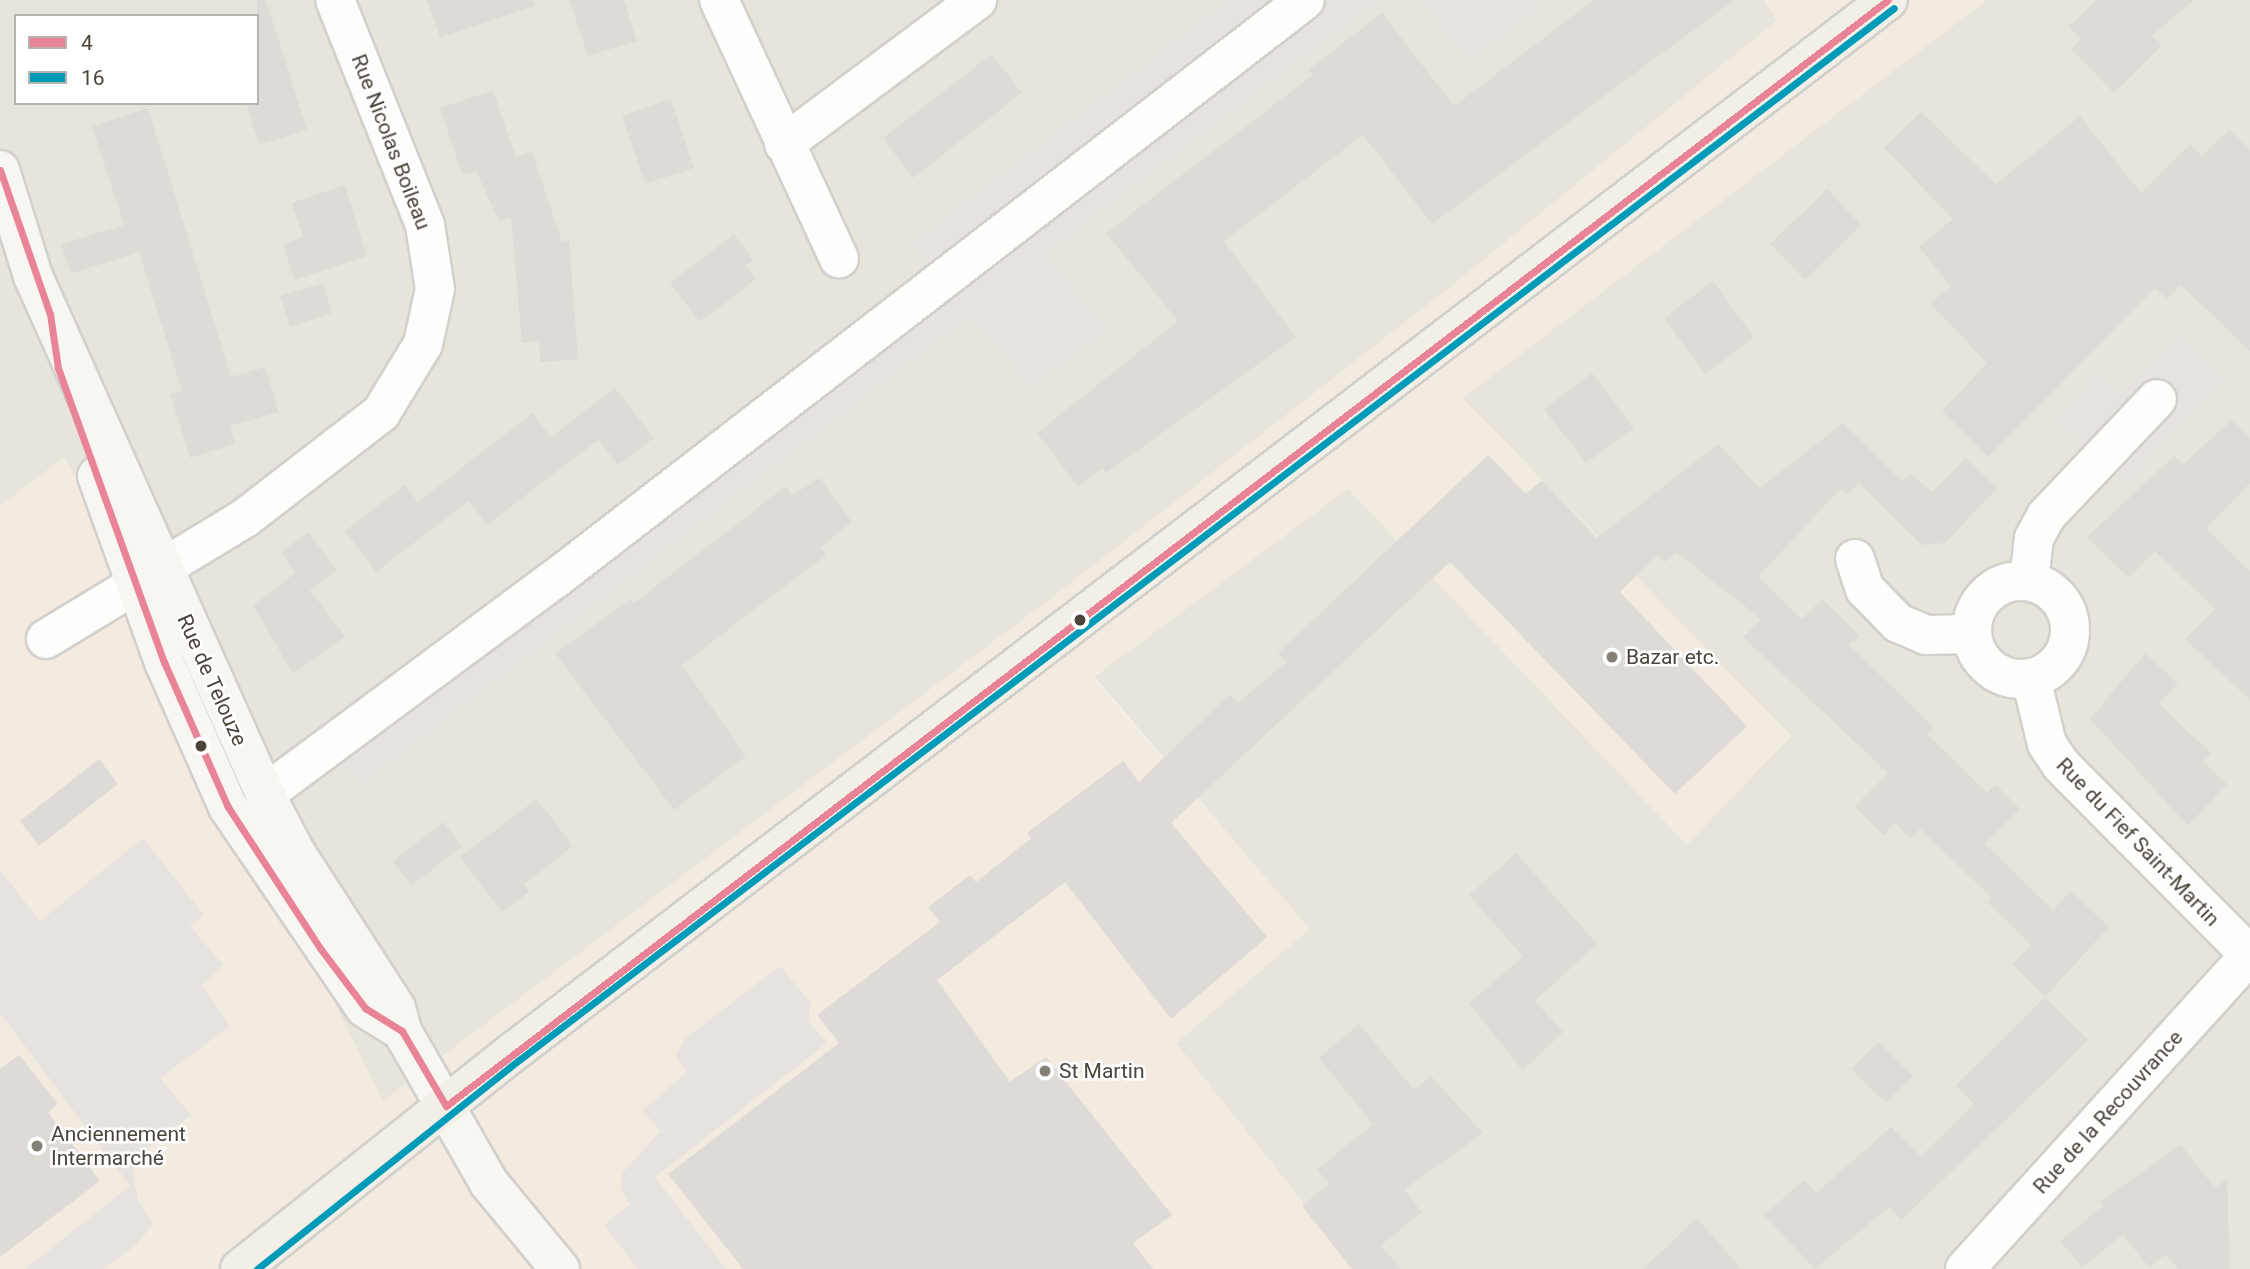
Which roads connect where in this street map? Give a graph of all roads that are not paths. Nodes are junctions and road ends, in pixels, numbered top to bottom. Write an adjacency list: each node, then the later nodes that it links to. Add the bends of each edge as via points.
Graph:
1 (335, 0): 11 (street, Rue Nicolas Boileau, via 425,225 434,268 432,318 407,377 381,413 245,518)
2 (719, 0): 6 (street)
3 (977, 0): 6 (street)
4 (1305, 0): 16 (street, via 555,579)
5 (1888, 0): 19 (main road)
6 (784, 144): 8 (street)
7 (0, 170): 11 (street, Rue de Telouze, via 50,314 58,368)
8 (839, 258)
9 (2157, 399): 12 (street, via 2046,516 2034,538)
10 (1855, 559): 13 (street, via 1865,589 1898,623 1926,635)
11 (161, 566): 14 (street, Rue Nicolas Boileau); 16 (street, Rue de Telouze); 18 (street, Rue de Telouze, via 228,807 365,1009)
12 (2029, 581): 13 (street, via 1987,594); 15 (street, via 2065,606 2071,636 2057,663)
13 (1972, 635): 15 (street, via 1985,664 2014,679)
14 (46, 639)
15 (2031, 678): 17 (street, Rue du Fief Saint-Martin, via 2047,744 2061,765)
16 (265, 794): 18 (street, Rue de Telouze, via 302,864 396,1007)
17 (2250, 955): 22 (street, Rue de la Recouvrance)
18 (402, 1031): 19 (street, Rue de Telouze)
19 (446, 1106): 20 (main road); 21 (street, Rue de Telouze, via 489,1184)
20 (240, 1269)
21 (560, 1269)
22 (1965, 1269)

